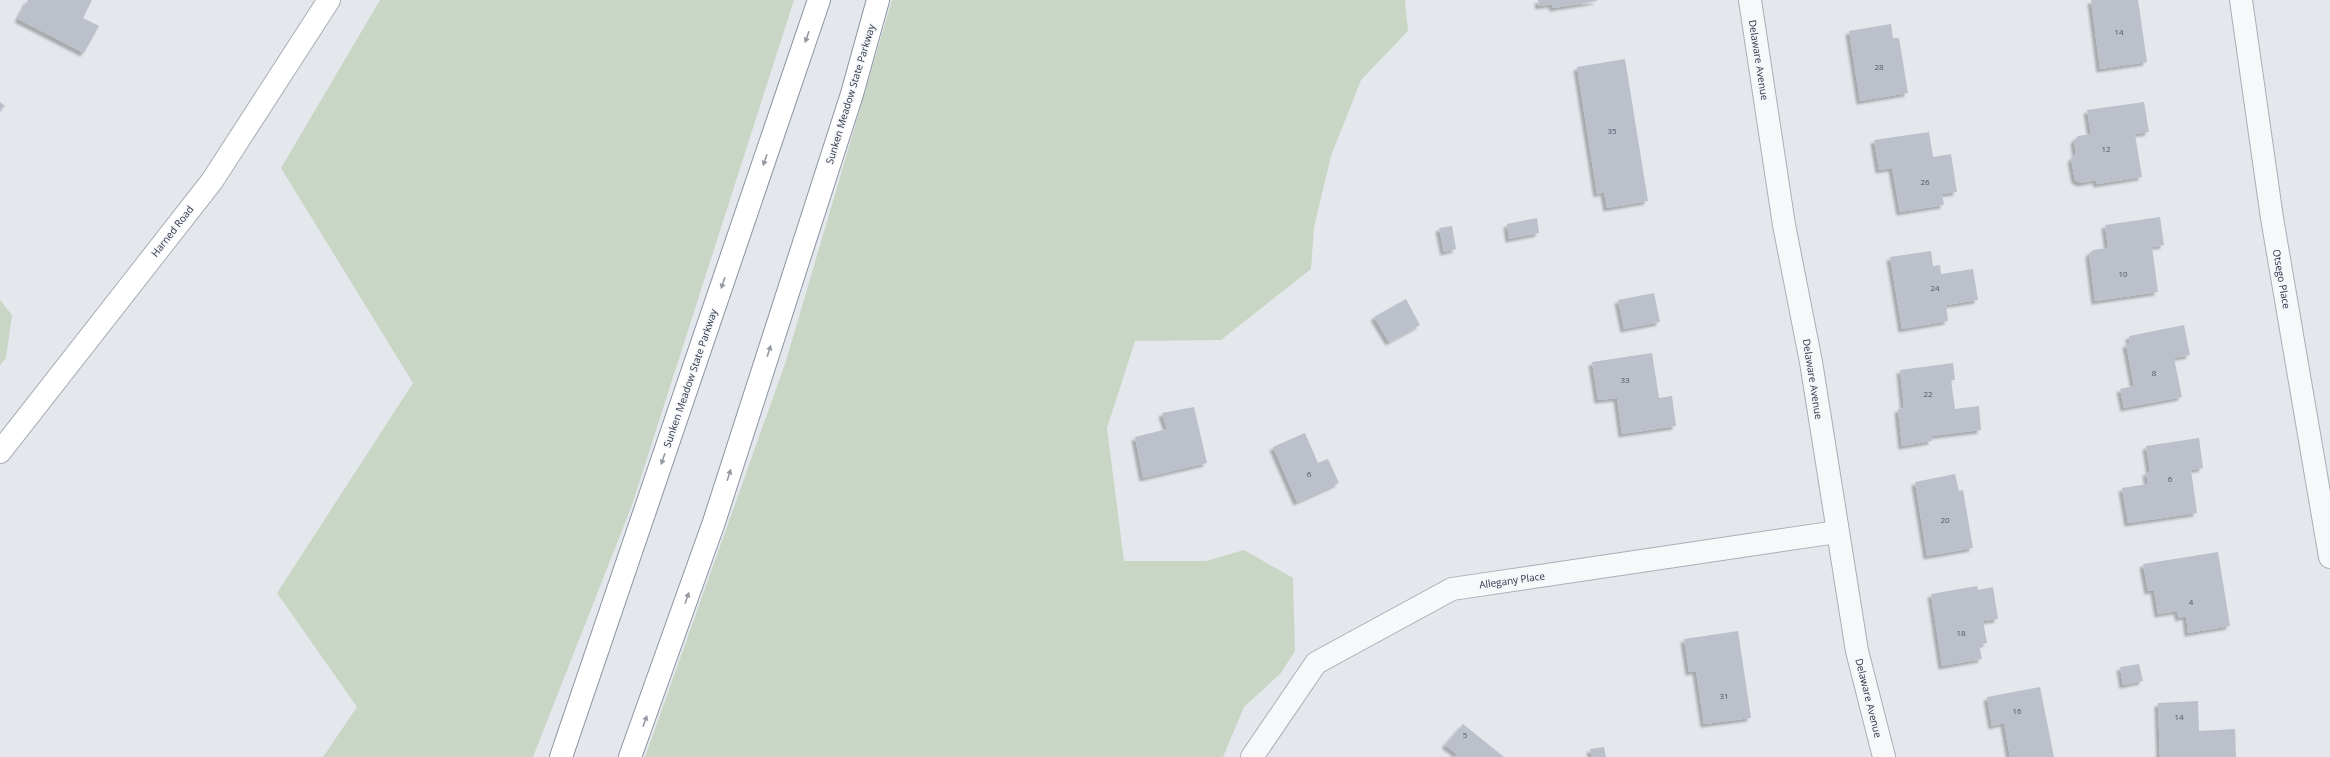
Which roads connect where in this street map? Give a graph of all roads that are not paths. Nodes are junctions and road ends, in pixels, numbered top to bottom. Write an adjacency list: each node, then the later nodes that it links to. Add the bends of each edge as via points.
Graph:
1 (329, 0): 6 (main road, Harned Road, via 212,181)
2 (819, 0): 9 (main road, Sunken Meadow State Parkway, one-way to 9)
3 (878, 0): 10 (main road, Sunken Meadow State Parkway, one-way to 3, via 714,522 852,94)
4 (1750, 0): 7 (street, Delaware Avenue, via 1784,225 1811,362)
5 (2241, 0): 8 (street, Otsego Place, via 2272,218)
6 (0, 452)
7 (1838, 532): 11 (street, Allegany Place, via 1452,589 1316,663); 12 (street, Delaware Avenue, via 1857,651)
8 (2330, 557)
9 (561, 757)
10 (630, 757)
11 (1252, 757)
12 (1884, 757)

